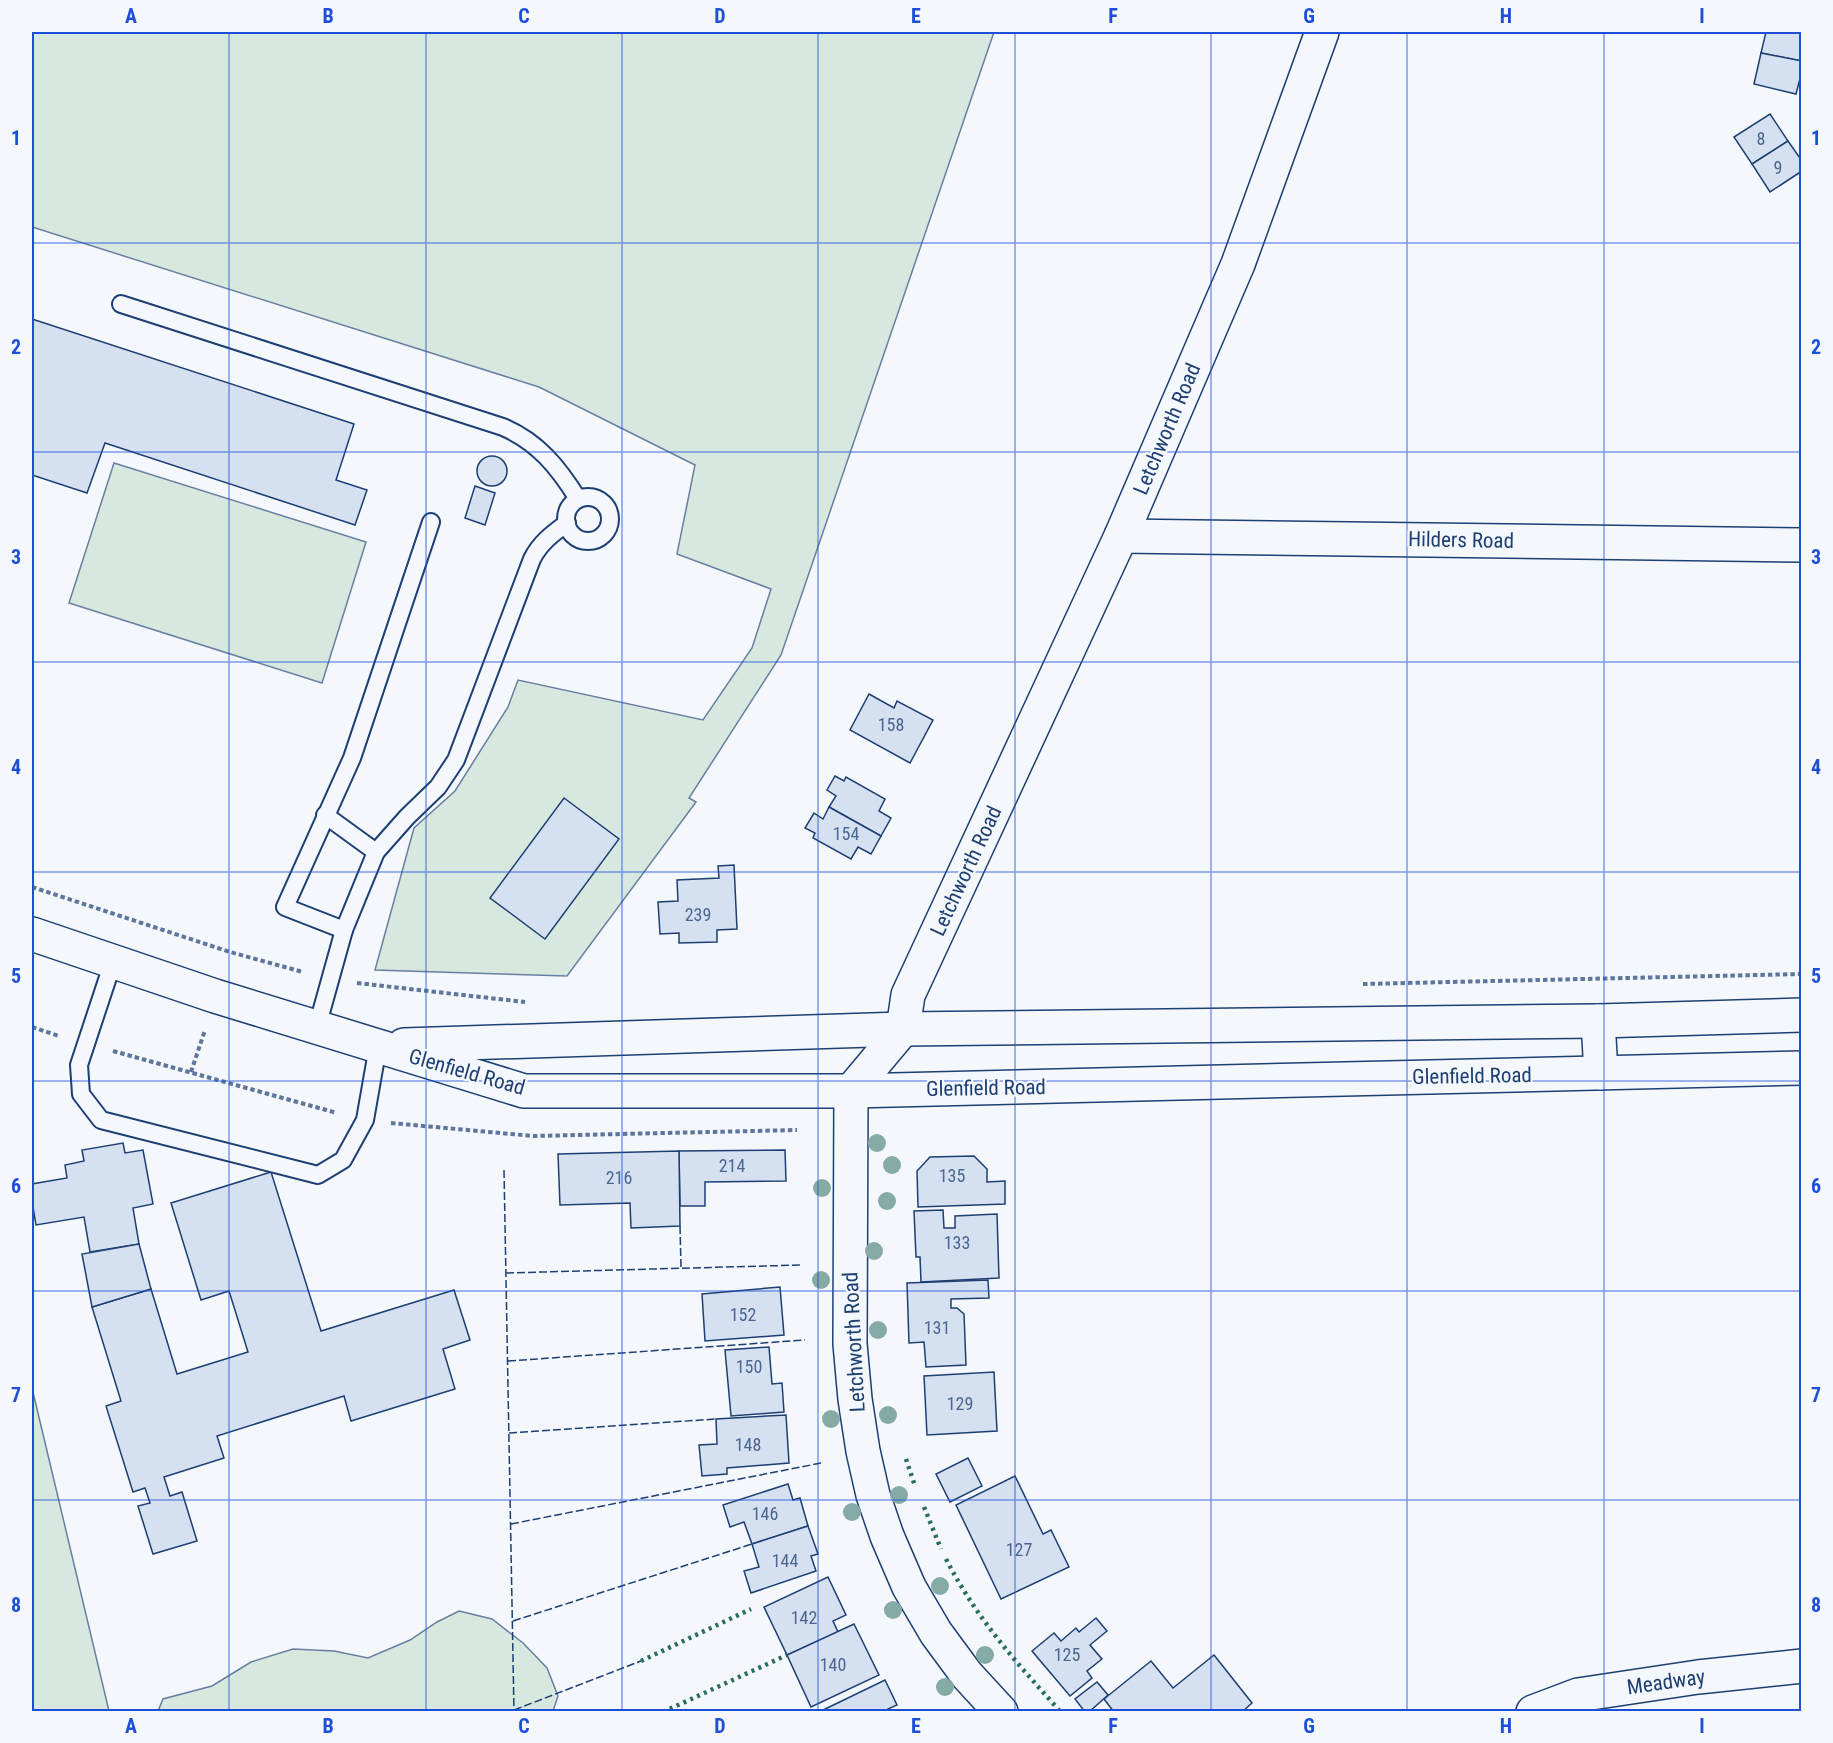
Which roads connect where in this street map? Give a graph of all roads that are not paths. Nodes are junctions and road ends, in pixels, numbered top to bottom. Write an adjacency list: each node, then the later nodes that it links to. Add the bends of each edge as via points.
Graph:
1 (1322, 32): 6 (street, Letchworth Road, via 1238,264)
2 (121, 304): 3 (lane, via 520,434 558,468)
3 (578, 499): 5 (lane, via 568,511); 5 (lane, via 592,497 604,504 610,516 607,529 597,539 583,540 571,532)
4 (431, 522): 8 (lane, via 352,758)
5 (567, 523): 9 (lane, via 537,549 456,760 438,787)
6 (1121, 536): 7 (street, Hilders Road); 16 (street, Letchworth Road, via 908,995)
7 (1802, 545)
8 (325, 815): 9 (lane); 10 (lane, via 285,907)
9 (376, 852): 10 (lane)
10 (344, 930): 15 (lane)
11 (32, 934): 12 (street, Glenfield Road)
12 (113, 962): 15 (street, Glenfield Road); 17 (lane, via 79,1065 81,1094 100,1120 318,1175 343,1160 365,1120)
13 (1802, 1015): 14 (street, Glenfield Road)
14 (1598, 1021): 16 (street, Glenfield Road); 19 (street)
15 (317, 1027): 17 (street, Glenfield Road)
16 (903, 1029): 17 (street, Glenfield Road); 20 (street)
17 (378, 1046): 20 (street, Glenfield Road, via 524,1091)
18 (1802, 1068): 19 (street, Glenfield Road)
19 (1600, 1073): 20 (street, Glenfield Road)
20 (851, 1091): 22 (street, Letchworth Road, via 850,1344 855,1399 873,1495 909,1587 967,1675)
21 (1802, 1666): 23 (street, Meadway, via 1578,1695)
22 (1001, 1712)
23 (1533, 1712)

